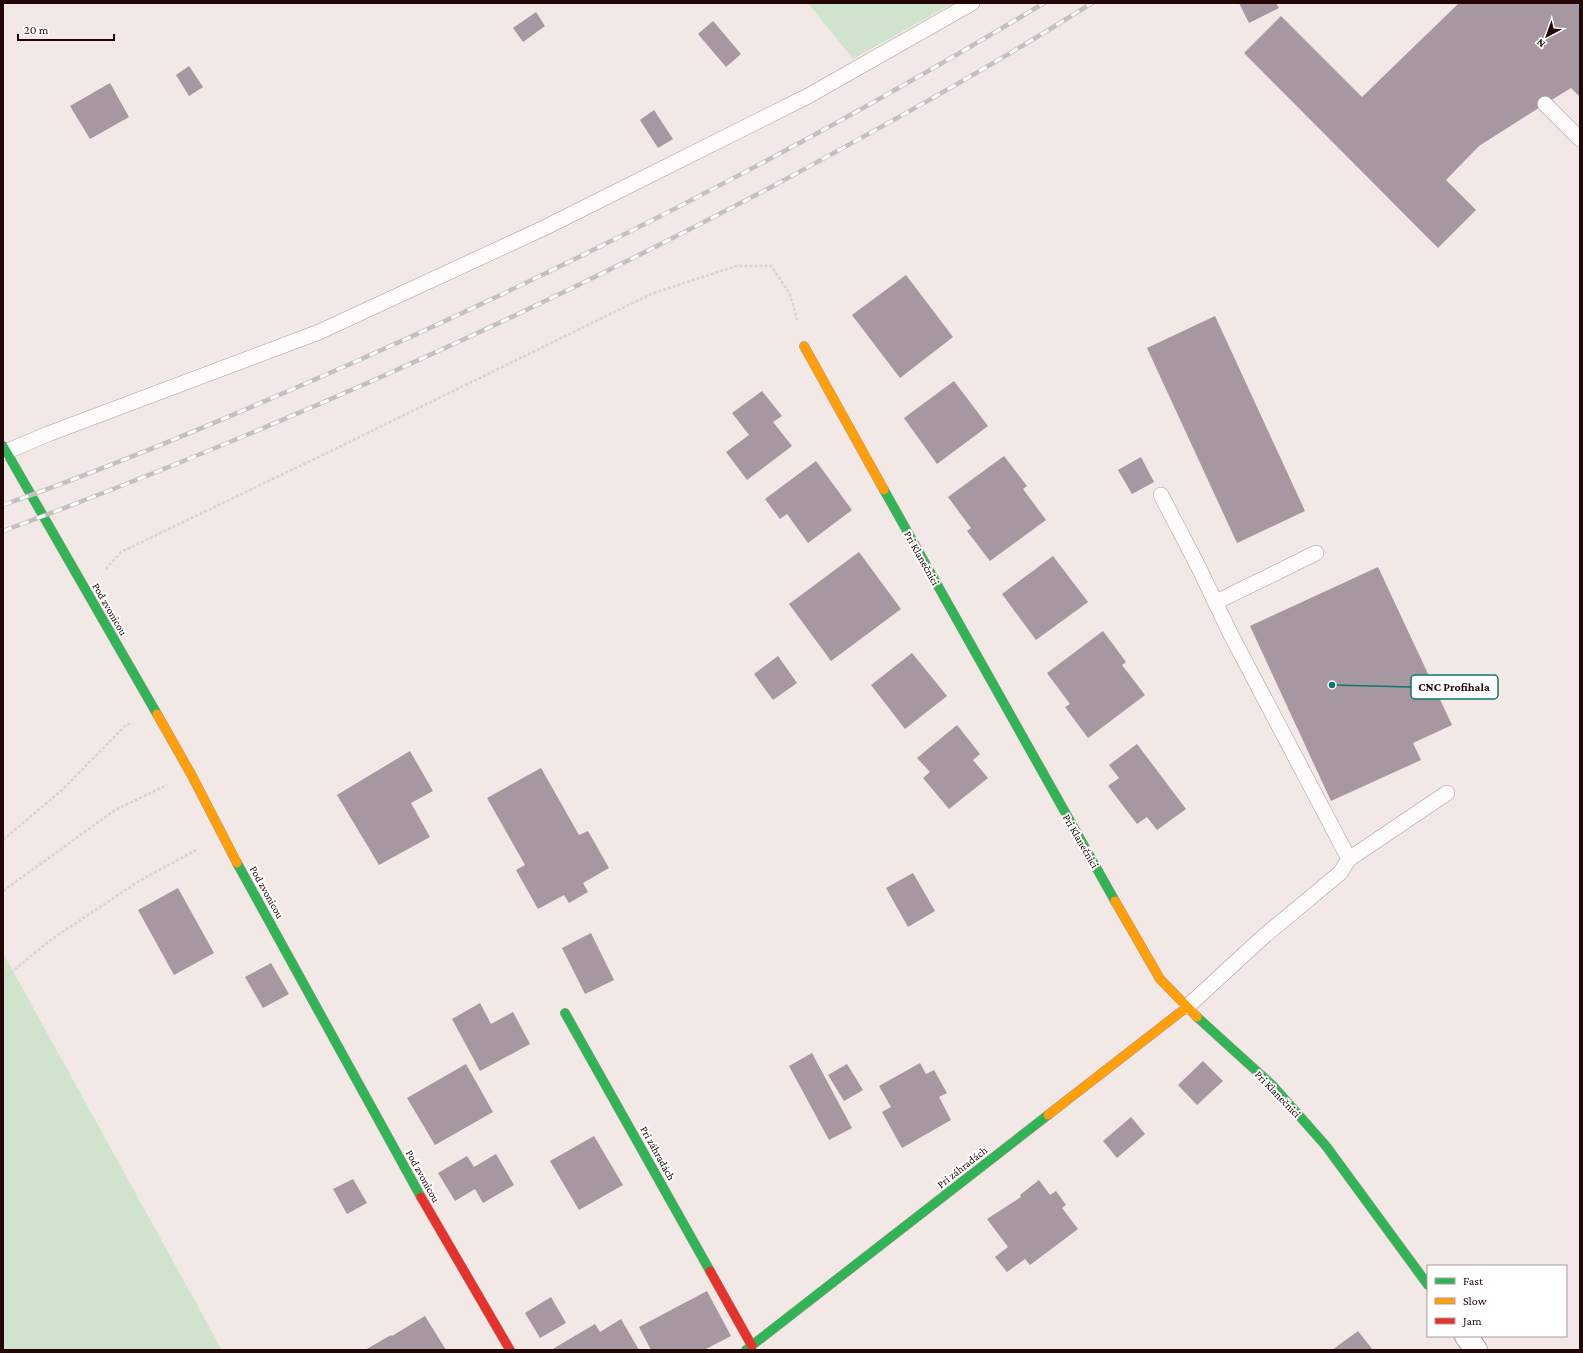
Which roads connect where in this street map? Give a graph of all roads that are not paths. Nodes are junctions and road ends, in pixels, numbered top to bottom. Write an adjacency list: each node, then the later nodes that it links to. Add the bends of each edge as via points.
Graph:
1 (972, 3): 5 (lane, via 808,96 537,231 319,332)
2 (1545, 104): 3 (lane)
3 (1580, 139)
4 (804, 346): 11 (street, Pri Klanečnici, via 1160,979)
5 (4, 450): 16 (street, Pod zvonicou, via 191,774 222,836 436,1223)
6 (1161, 495): 8 (lane)
7 (1316, 553): 8 (lane)
8 (1216, 602): 10 (lane)
9 (1447, 793): 10 (lane)
10 (1349, 859): 11 (lane, via 1340,873 1263,937)
11 (1187, 1007): 13 (street, Pri Klanečnici, via 1273,1086 1326,1146); 15 (street, Pri záhradách)
12 (565, 1013): 15 (street, Pri záhradách)
13 (1427, 1284)
14 (1467, 1337): 17 (street)
15 (749, 1348)
16 (510, 1350)
17 (1476, 1350)

